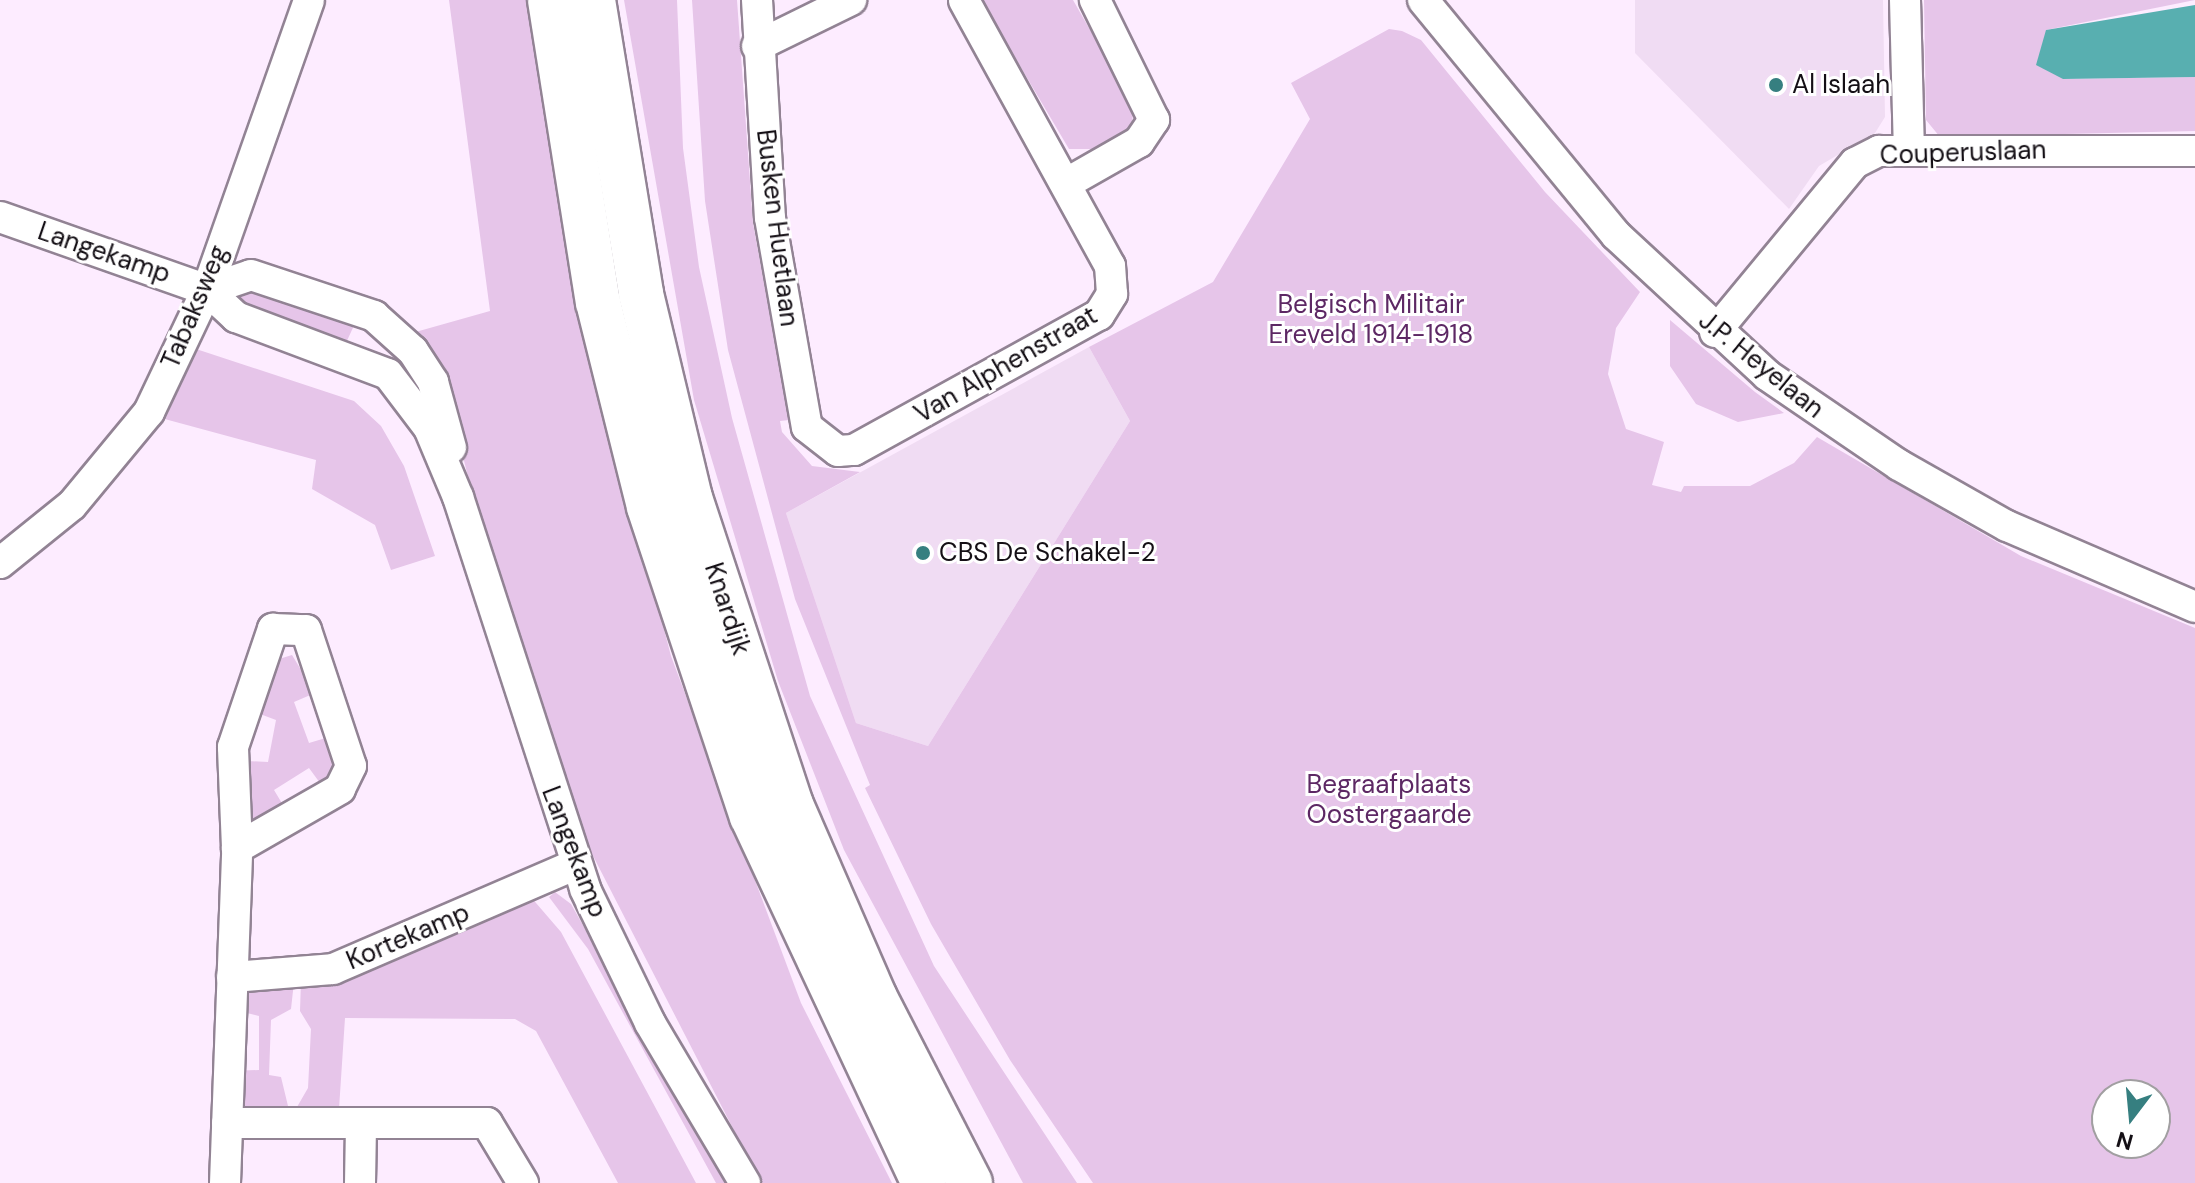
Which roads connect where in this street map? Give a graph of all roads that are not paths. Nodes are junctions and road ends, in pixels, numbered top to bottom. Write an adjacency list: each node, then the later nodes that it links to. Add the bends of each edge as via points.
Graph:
1 (309, 0): 15 (street, Tabaksweg)
2 (550, 0): 30 (main road, Knardijk, via 598,302 649,507 752,816)
3 (593, 0): 31 (main road, Knardijk, via 641,294 690,498 791,805 875,998)
4 (757, 0): 10 (street, Busken Huetlaan)
5 (851, 0): 10 (street)
6 (964, 0): 13 (street, Van Alphenstraat)
7 (1095, 0): 13 (street, via 1154,120 1139,142)
8 (1423, 0): 16 (street, J.P. Heyelaan, via 1616,235)
9 (1905, 0): 11 (street)
10 (757, 46): 17 (street, Busken Huetlaan, via 770,218 807,427)
11 (1909, 150): 12 (street, Couperuslaan); 16 (street, Couperuslaan, via 1879,151 1855,163)
12 (2195, 151)
13 (1067, 183): 17 (street, Van Alphenstraat, via 1110,266 1112,294 1099,315 854,450)
14 (0, 217): 15 (street, Langekamp)
15 (207, 290): 18 (street, Langekamp, via 236,317 388,374 429,428); 18 (street, Langekamp, via 251,275 374,316 413,351 433,382); 19 (street, Tabaksweg, via 149,412 72,505)
16 (1715, 332): 20 (street, J.P. Heyelaan, via 1804,402 1949,494 2067,554)
17 (825, 448)
18 (458, 497): 22 (street, Langekamp)
19 (0, 563)
20 (2195, 607)
21 (237, 848): 21 (street, via 233,747 273,629 306,630 351,766 340,789); 23 (street)
22 (575, 865): 23 (street, Kortekamp, via 333,969); 29 (street, Langekamp, via 650,1023)
23 (232, 977): 24 (street)
24 (227, 1123): 25 (street); 26 (street)
25 (361, 1124): 27 (street); 28 (street, via 487,1123)
26 (225, 1183)
27 (360, 1183)
28 (523, 1183)
29 (745, 1183)
30 (924, 1183)
31 (970, 1183)

